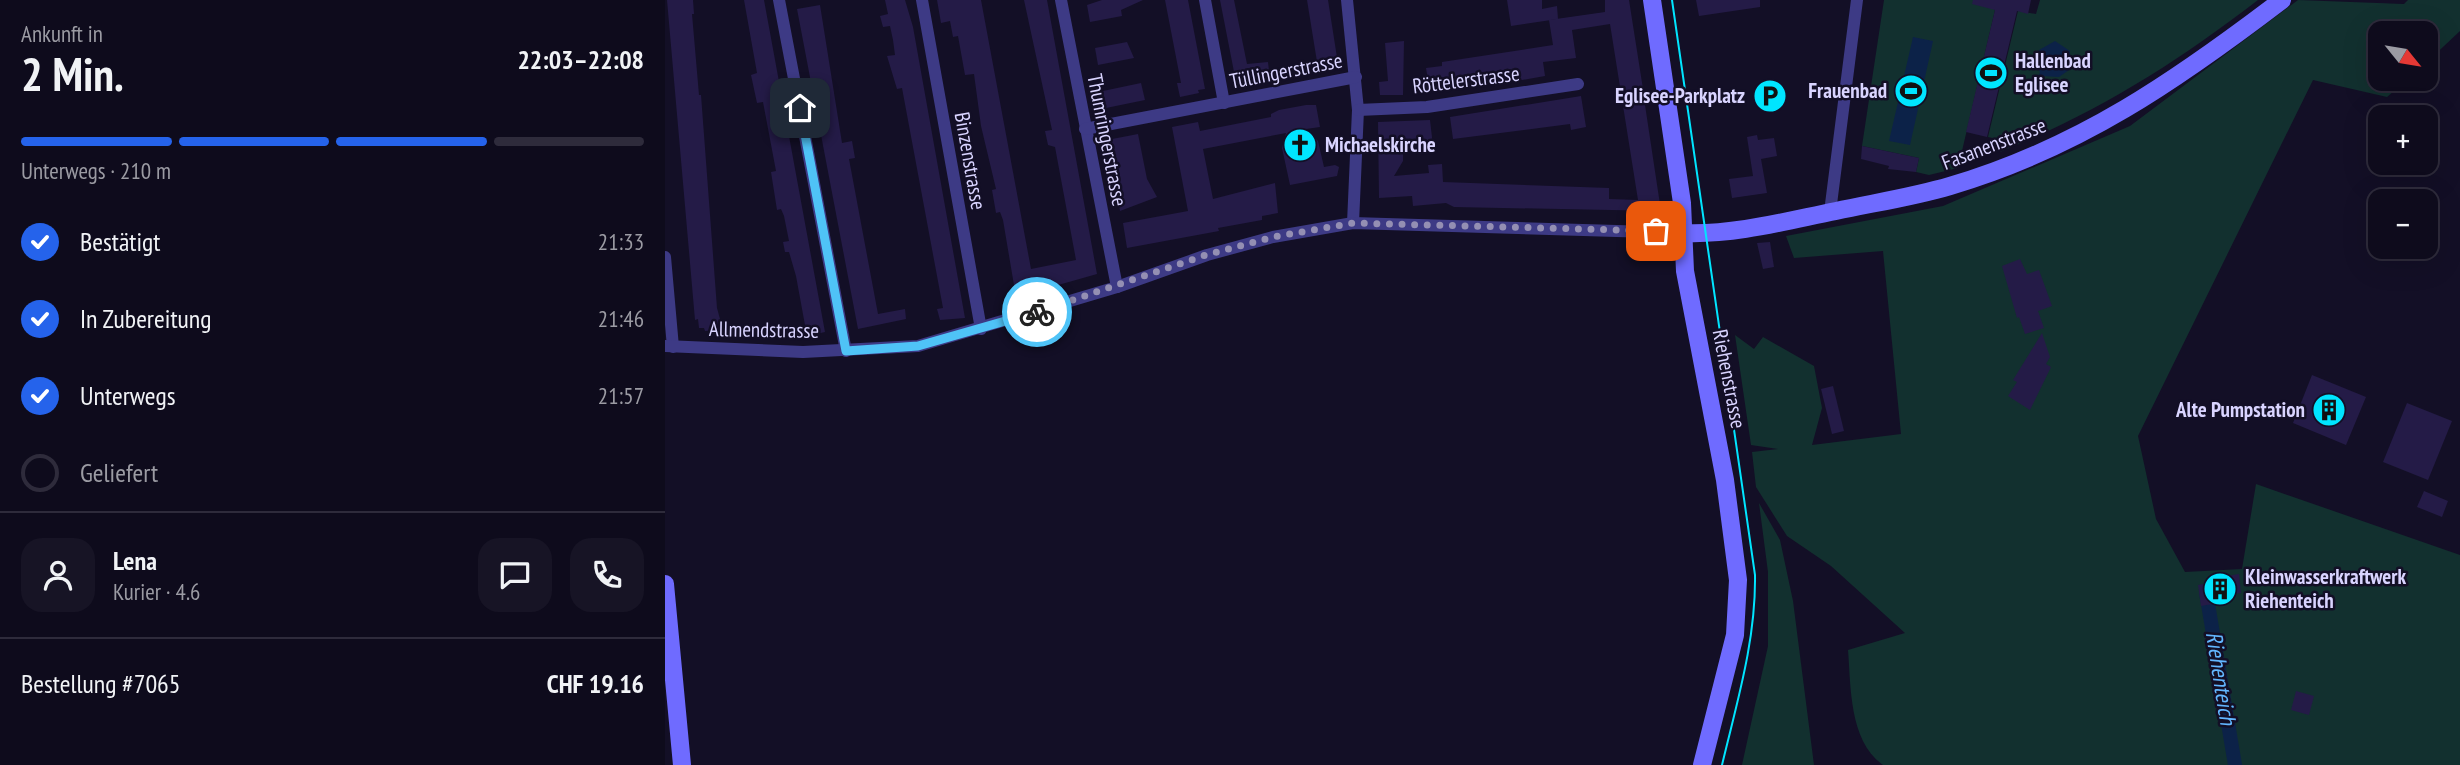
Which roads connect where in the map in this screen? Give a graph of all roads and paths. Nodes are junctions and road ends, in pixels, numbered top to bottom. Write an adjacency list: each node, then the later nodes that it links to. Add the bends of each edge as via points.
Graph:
1 (779, 0): 21 (street)
2 (922, 0): 19 (street, Binzenstrasse)
3 (1061, 0): 13 (street, Thumringerstrasse)
4 (1205, 0): 11 (street, Tüllingerstrasse)
5 (1347, 0): 9 (street)
6 (1652, 0): 16 (main road, Riehenstrasse)
7 (1857, 0): 14 (street)
8 (2282, 0): 14 (main road, Fasanenstrasse, via 2174,80 2071,138 1949,186)
9 (1356, 77): 11 (street, Tüllingerstrasse); 12 (street)
10 (1579, 84): 12 (street, Röttelerstrasse, via 1427,107)
11 (1224, 103): 13 (street, Tüllingerstrasse)
12 (1358, 110): 15 (street)
13 (1085, 130): 18 (street, Thumringerstrasse)
14 (1830, 212): 16 (main road, Fasanenstrasse, via 1728,231)
15 (1353, 223): 16 (street, Allmendstrasse); 18 (street, Allmendstrasse, via 1206,255)
16 (1683, 233): 24 (main road, Riehenstrasse, via 1685,271 1738,580 1735,635)
17 (665, 257): 20 (street)
18 (1117, 287): 19 (street, Allmendstrasse)
19 (981, 329): 21 (street, Allmendstrasse, via 918,346)
20 (669, 346): 21 (street, Allmendstrasse)
21 (846, 351)
22 (665, 584): 23 (main road)
23 (682, 765)
24 (1702, 765)

